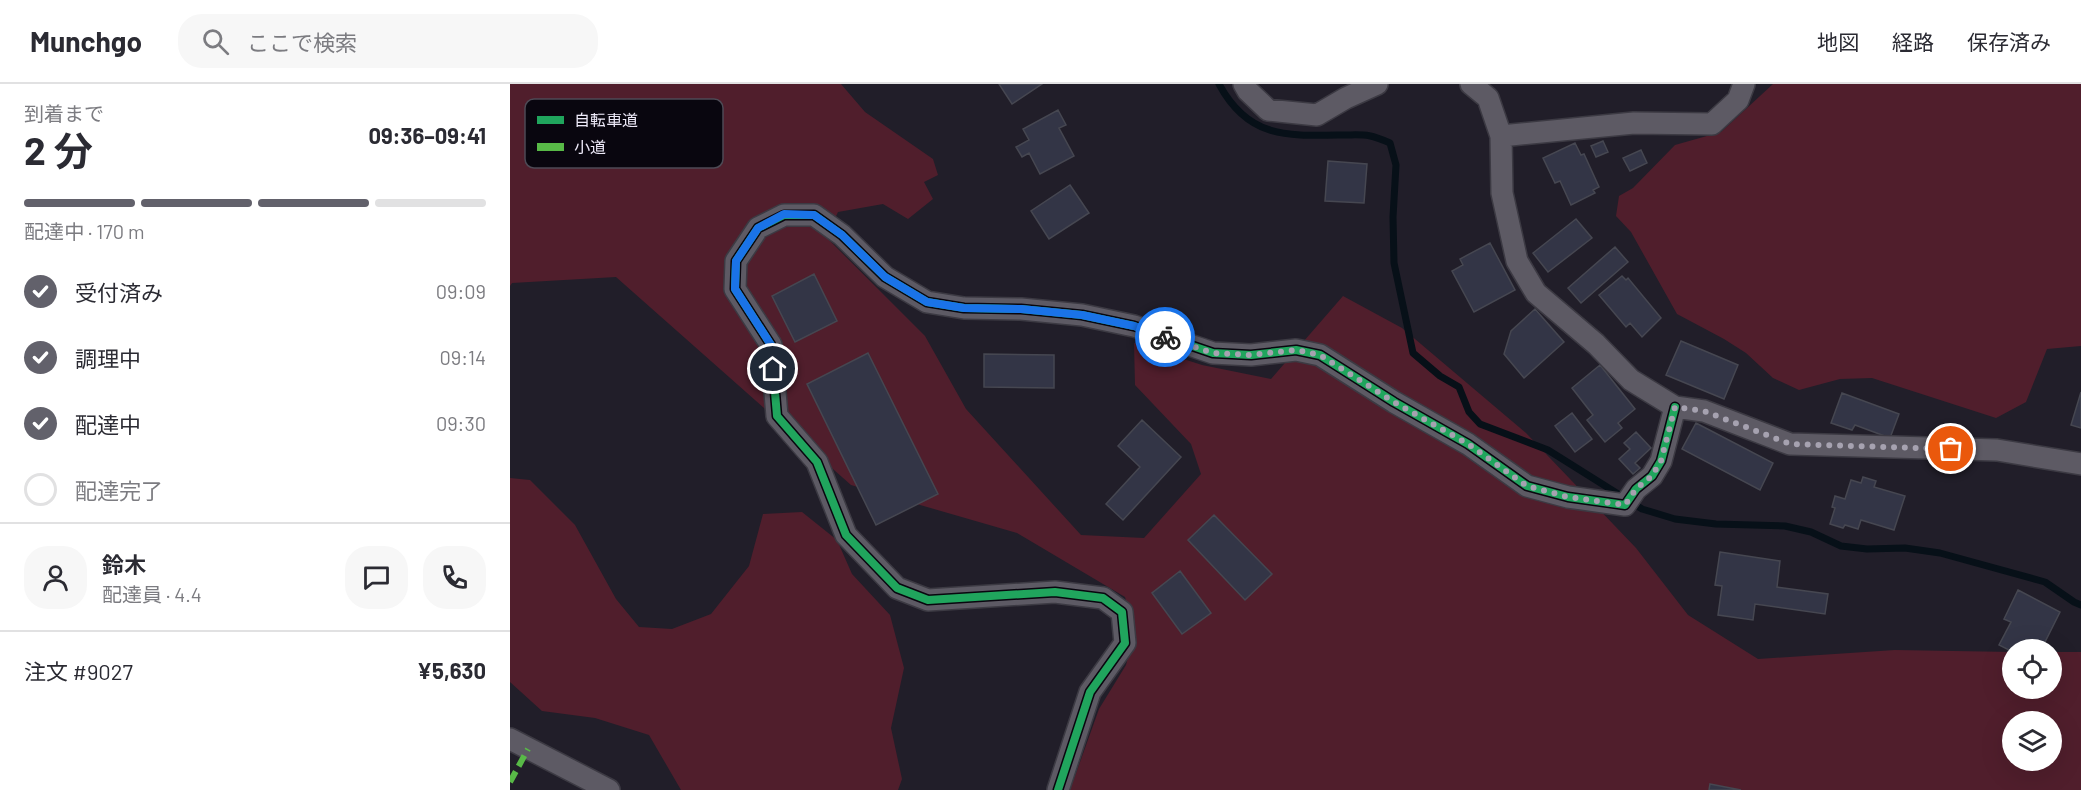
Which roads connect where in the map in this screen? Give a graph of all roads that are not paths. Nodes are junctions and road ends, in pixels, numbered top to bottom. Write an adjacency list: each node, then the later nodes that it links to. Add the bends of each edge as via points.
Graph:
1 (1244, 84): 2 (street, via 1268,110 1317,115)
2 (1377, 84)
3 (1470, 84): 5 (street, via 1488,98)
4 (1744, 84): 5 (street, via 1738,100 1712,124 1634,123)
5 (1501, 136): 6 (street, via 1502,193 1517,261 1536,293 1632,380)
6 (1675, 407): 7 (street, via 1704,411 1790,444 1997,450); 10 (street, via 1661,461 1630,497 1568,497 1527,486 1468,444 1320,355 1296,350 1251,355 1213,353 1134,326 1082,315 927,302 885,277 842,235 814,215 784,214 758,228 736,261 735,289 771,345 777,416 818,462 846,535 897,588 928,600 1055,592 1103,598 1122,612 1125,643 1090,692)
7 (2081, 464)
8 (510, 739): 9 (street)
9 (609, 790)
10 (1058, 790)

